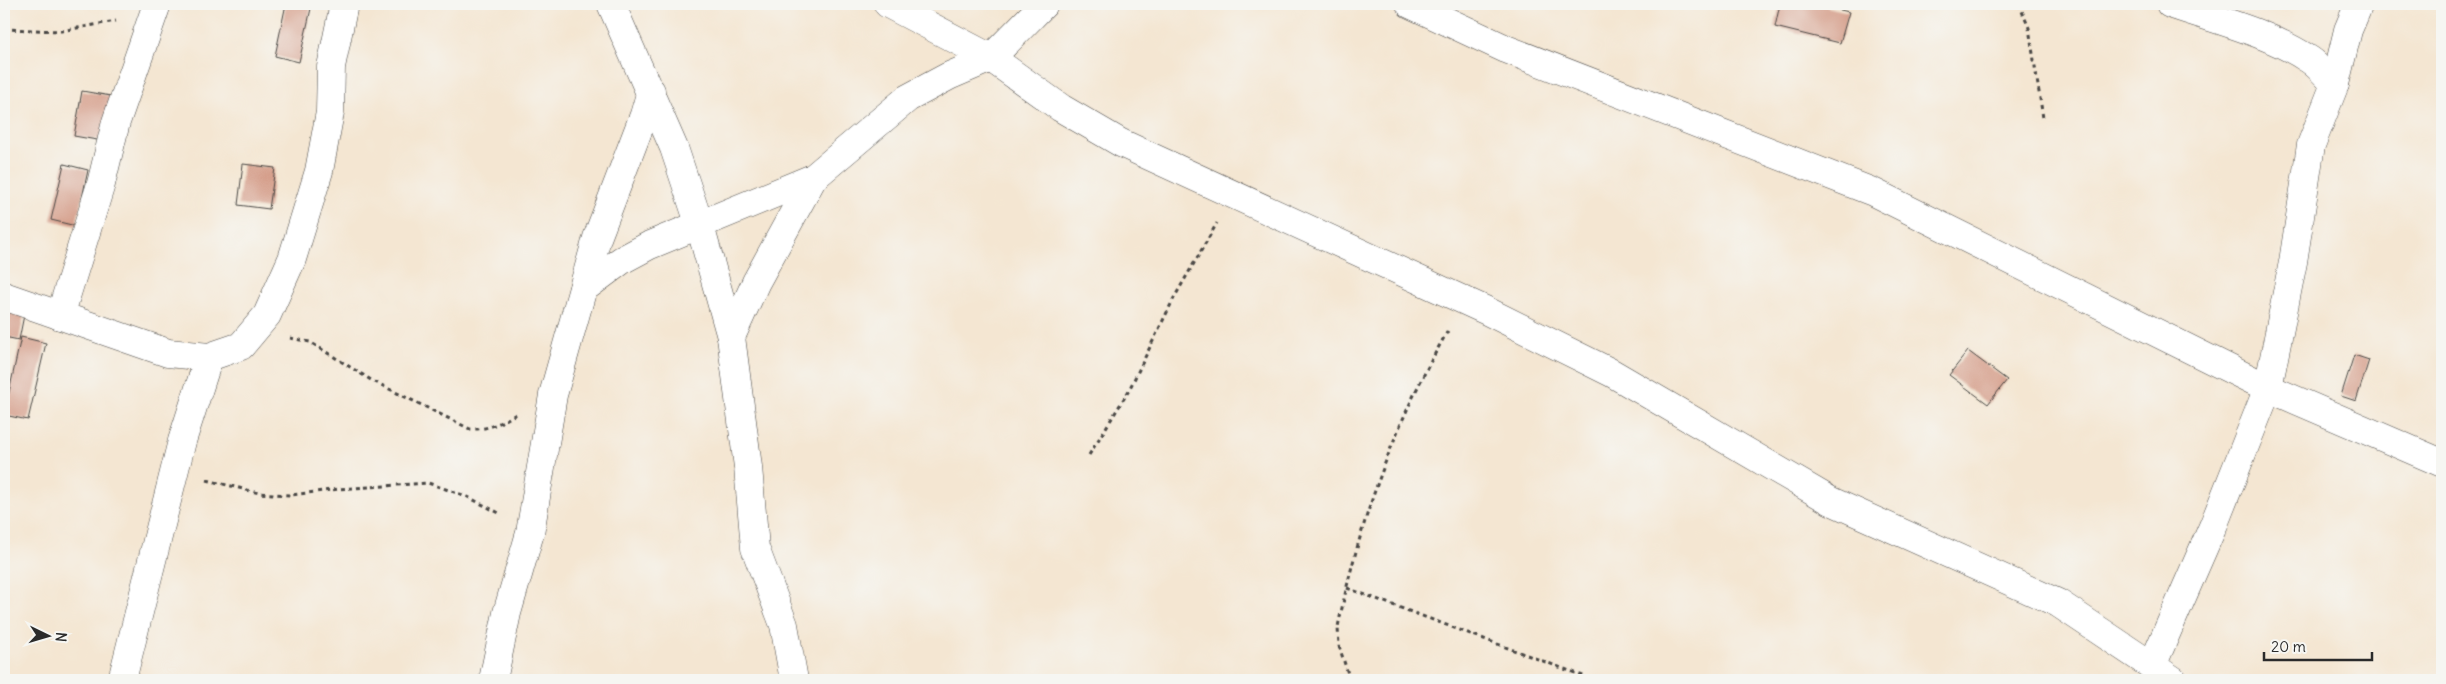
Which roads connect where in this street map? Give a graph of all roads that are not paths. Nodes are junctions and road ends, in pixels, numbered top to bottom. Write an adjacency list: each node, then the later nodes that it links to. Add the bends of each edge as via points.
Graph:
1 (344, 4): 18 (street, via 331,67 330,112 319,171 292,258 267,315 250,336 241,346)
2 (611, 4): 11 (street)
3 (888, 4): 9 (street)
4 (1044, 4): 9 (street)
5 (1410, 4): 19 (street, via 1506,49 1873,192)
6 (2170, 4): 10 (street, via 2253,32 2283,46 2311,60)
7 (2359, 4): 10 (street, via 2348,30)
8 (156, 7): 16 (street, via 116,122 102,184)
9 (991, 58): 12 (street, via 908,98); 21 (street, via 1061,108 1121,143 1612,373 1831,501 2058,603)
10 (2335, 84): 19 (street, via 2311,145 2294,262)
11 (651, 91): 13 (street); 14 (street, via 597,238)
12 (813, 178): 13 (street); 17 (street, via 756,282)
13 (700, 226): 14 (street, via 650,245 622,260); 17 (street)
14 (583, 289): 23 (street, via 553,395 530,533 507,613)
15 (4, 296): 16 (street)
16 (60, 316): 18 (street, via 168,353)
17 (731, 338): 24 (street, via 755,548 784,625)
18 (209, 357): 22 (street, via 175,469)
19 (2268, 388): 20 (street); 21 (street, via 2214,524)
20 (2442, 463)
21 (2162, 673)
22 (122, 680)
23 (493, 680)
24 (794, 680)

